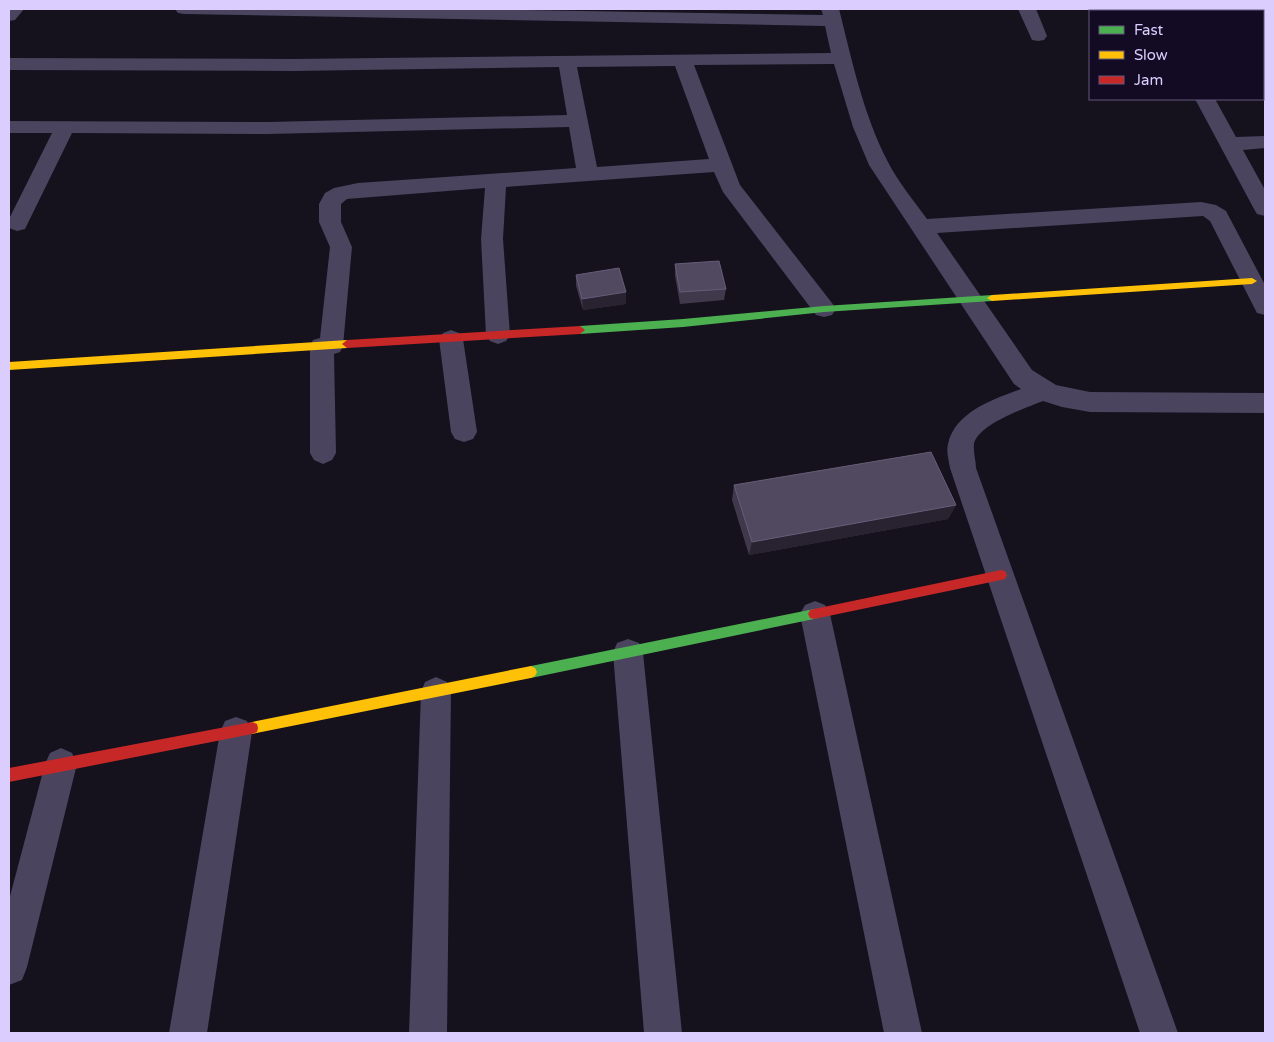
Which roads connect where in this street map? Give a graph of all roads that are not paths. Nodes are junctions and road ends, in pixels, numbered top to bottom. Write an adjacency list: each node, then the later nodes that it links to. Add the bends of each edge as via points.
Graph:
1 (15, 9): 6 (street)
2 (184, 9): 4 (street)
3 (1027, 9): 7 (street)
4 (654, 14): 5 (street)
5 (831, 15): 8 (street)
6 (9, 16)
7 (1038, 36)
8 (840, 58): 9 (street); 23 (street, via 866,139 879,165)
9 (683, 61): 10 (street); 18 (street)
10 (567, 62): 11 (street); 13 (street)
11 (11, 67)
12 (1206, 100): 17 (street)
13 (578, 121): 15 (street, via 268,128); 19 (street)
14 (9, 127): 15 (street)
15 (65, 128): 22 (street)
16 (1265, 142): 17 (street)
17 (1230, 144): 21 (street)
18 (722, 165): 19 (street); 27 (street, via 730,187 746,210)
19 (588, 175): 20 (street)
20 (496, 182): 28 (street, via 492,238); 30 (street, via 358,190 333,198 330,222 341,247)
21 (1265, 209)
22 (17, 224)
23 (920, 227): 24 (street, via 1208,210 1218,216); 25 (street)
24 (1252, 282): 25 (street); 26 (street)
25 (970, 299): 27 (street); 32 (street, via 1023,377)
26 (1265, 307)
27 (824, 309): 28 (street, via 683,324)
28 (498, 335): 29 (street)
29 (451, 338): 30 (street); 34 (street)
30 (327, 346): 31 (street); 35 (street)
31 (9, 366)
32 (1041, 391): 33 (street, via 1090,402); 36 (street, via 984,416 967,432 961,445 964,468)
33 (1265, 403)
34 (464, 432)
35 (323, 453)
36 (1001, 575): 37 (street); 48 (street)
37 (815, 614): 38 (street); 47 (street)
38 (628, 652): 39 (street); 46 (street)
39 (436, 692): 40 (street); 45 (street)
40 (236, 732): 41 (street); 44 (street)
41 (61, 764): 42 (street); 43 (street)
42 (9, 775)
43 (9, 967)
44 (188, 1033)
45 (428, 1033)
46 (663, 1033)
47 (903, 1033)
48 (1159, 1033)

